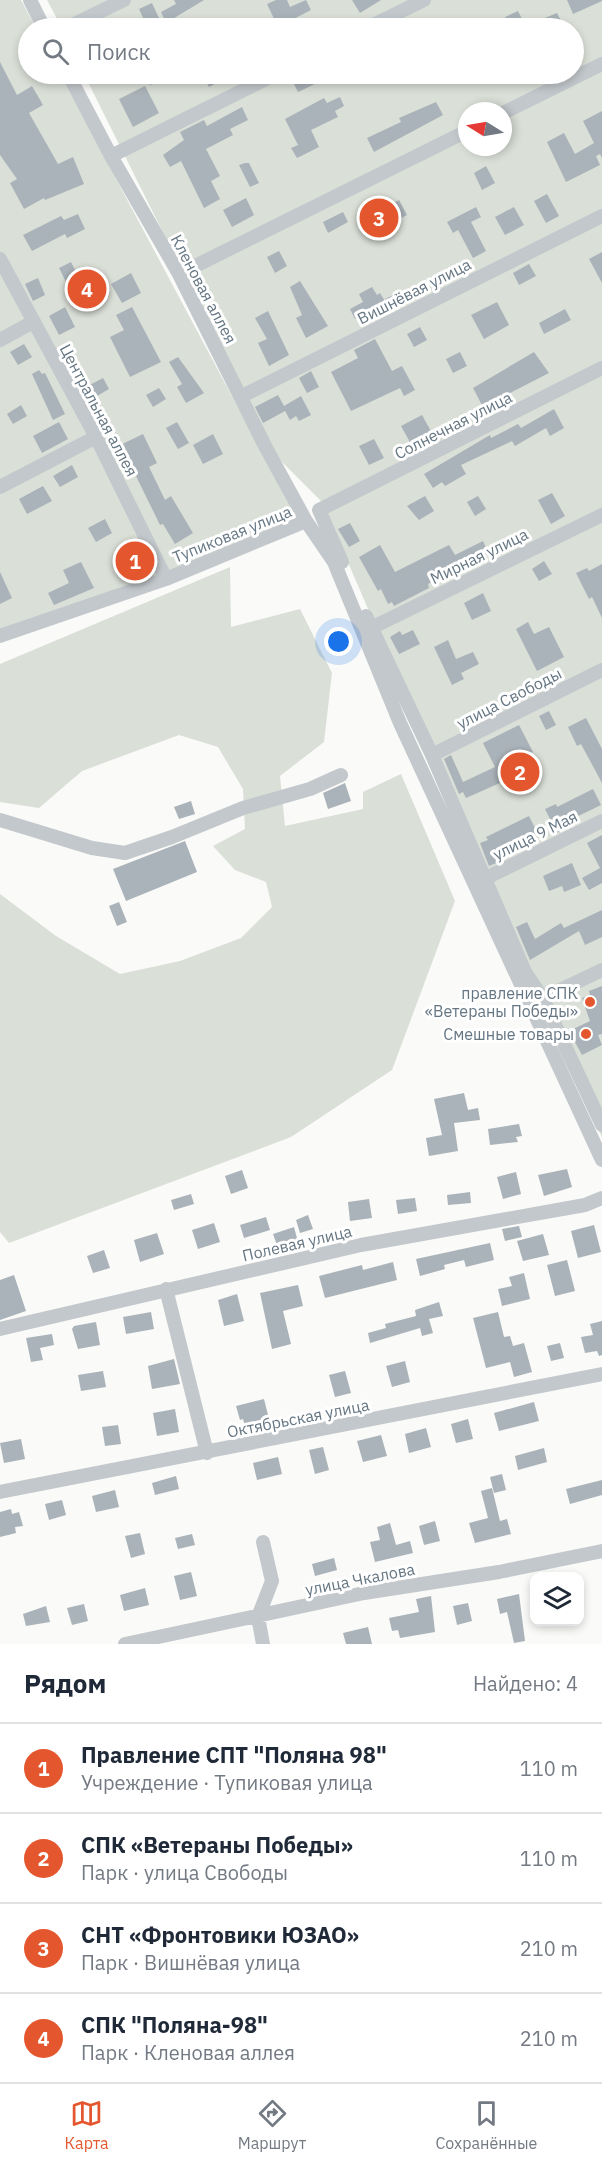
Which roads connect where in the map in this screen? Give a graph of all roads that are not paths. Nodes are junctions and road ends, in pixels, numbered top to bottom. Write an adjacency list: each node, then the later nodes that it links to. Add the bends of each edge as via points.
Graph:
1 (30, 0): 4 (street)
2 (124, 0): 5 (street)
3 (424, 0): 6 (street)
4 (39, 18)
5 (87, 18)
6 (387, 18)
7 (602, 64): 8 (street)
8 (584, 73)
9 (73, 84): 14 (street, Кленовая аллея)
10 (256, 84): 14 (street)
11 (562, 84): 12 (street)
12 (512, 109)
13 (458, 135): 17 (street)
14 (111, 156): 17 (street, Кленовая аллея)
15 (602, 216): 21 (street, Вишнёвая улица)
16 (0, 259): 18 (street, Центральная аллея)
17 (179, 274): 21 (street, Кленовая аллея)
18 (33, 322): 19 (street); 22 (street, Центральная аллея)
19 (0, 340)
20 (602, 369): 27 (street, Солнечная улица, via 319,510)
21 (242, 396): 25 (street, Кленовая аллея)
22 (96, 437): 23 (street); 26 (street, Центральная аллея)
23 (0, 487)
24 (602, 514): 27 (street, Мирная улица)
25 (306, 521): 26 (street, Тупиковая улица); 37 (street, Кленовая аллея, via 334,562 400,723)
26 (166, 579): 28 (street, Тупиковая улица)
27 (371, 628): 30 (street)
28 (0, 636)
29 (602, 670): 30 (street, улица Свободы)
30 (432, 755): 34 (street)
31 (341, 775): 32 (street, via 125,853 92,848)
32 (0, 820)
33 (602, 821): 34 (street, улица 9 Мая)
34 (484, 879): 36 (street, via 525,972)
35 (602, 970): 36 (street)
36 (543, 999): 37 (street); 38 (street)
37 (529, 1005): 39 (street, Кленовая аллея)
38 (602, 1125): 39 (street)
39 (588, 1131): 40 (street, Кленовая аллея)
40 (602, 1160)
41 (602, 1198): 42 (street, Полевая улица, via 585,1205 361,1245)
42 (166, 1289): 43 (street, Полевая улица); 45 (street)
43 (0, 1329)
44 (602, 1374): 45 (street, Октябрьская улица)
45 (207, 1453): 46 (street, Октябрьская улица)
46 (0, 1492)
47 (263, 1542): 49 (street, via 272,1581)
48 (602, 1551): 49 (street, улица Чкалова, via 364,1593)
49 (258, 1617): 50 (street, улица Чкалова); 51 (street)
50 (125, 1644)
51 (263, 1644)

